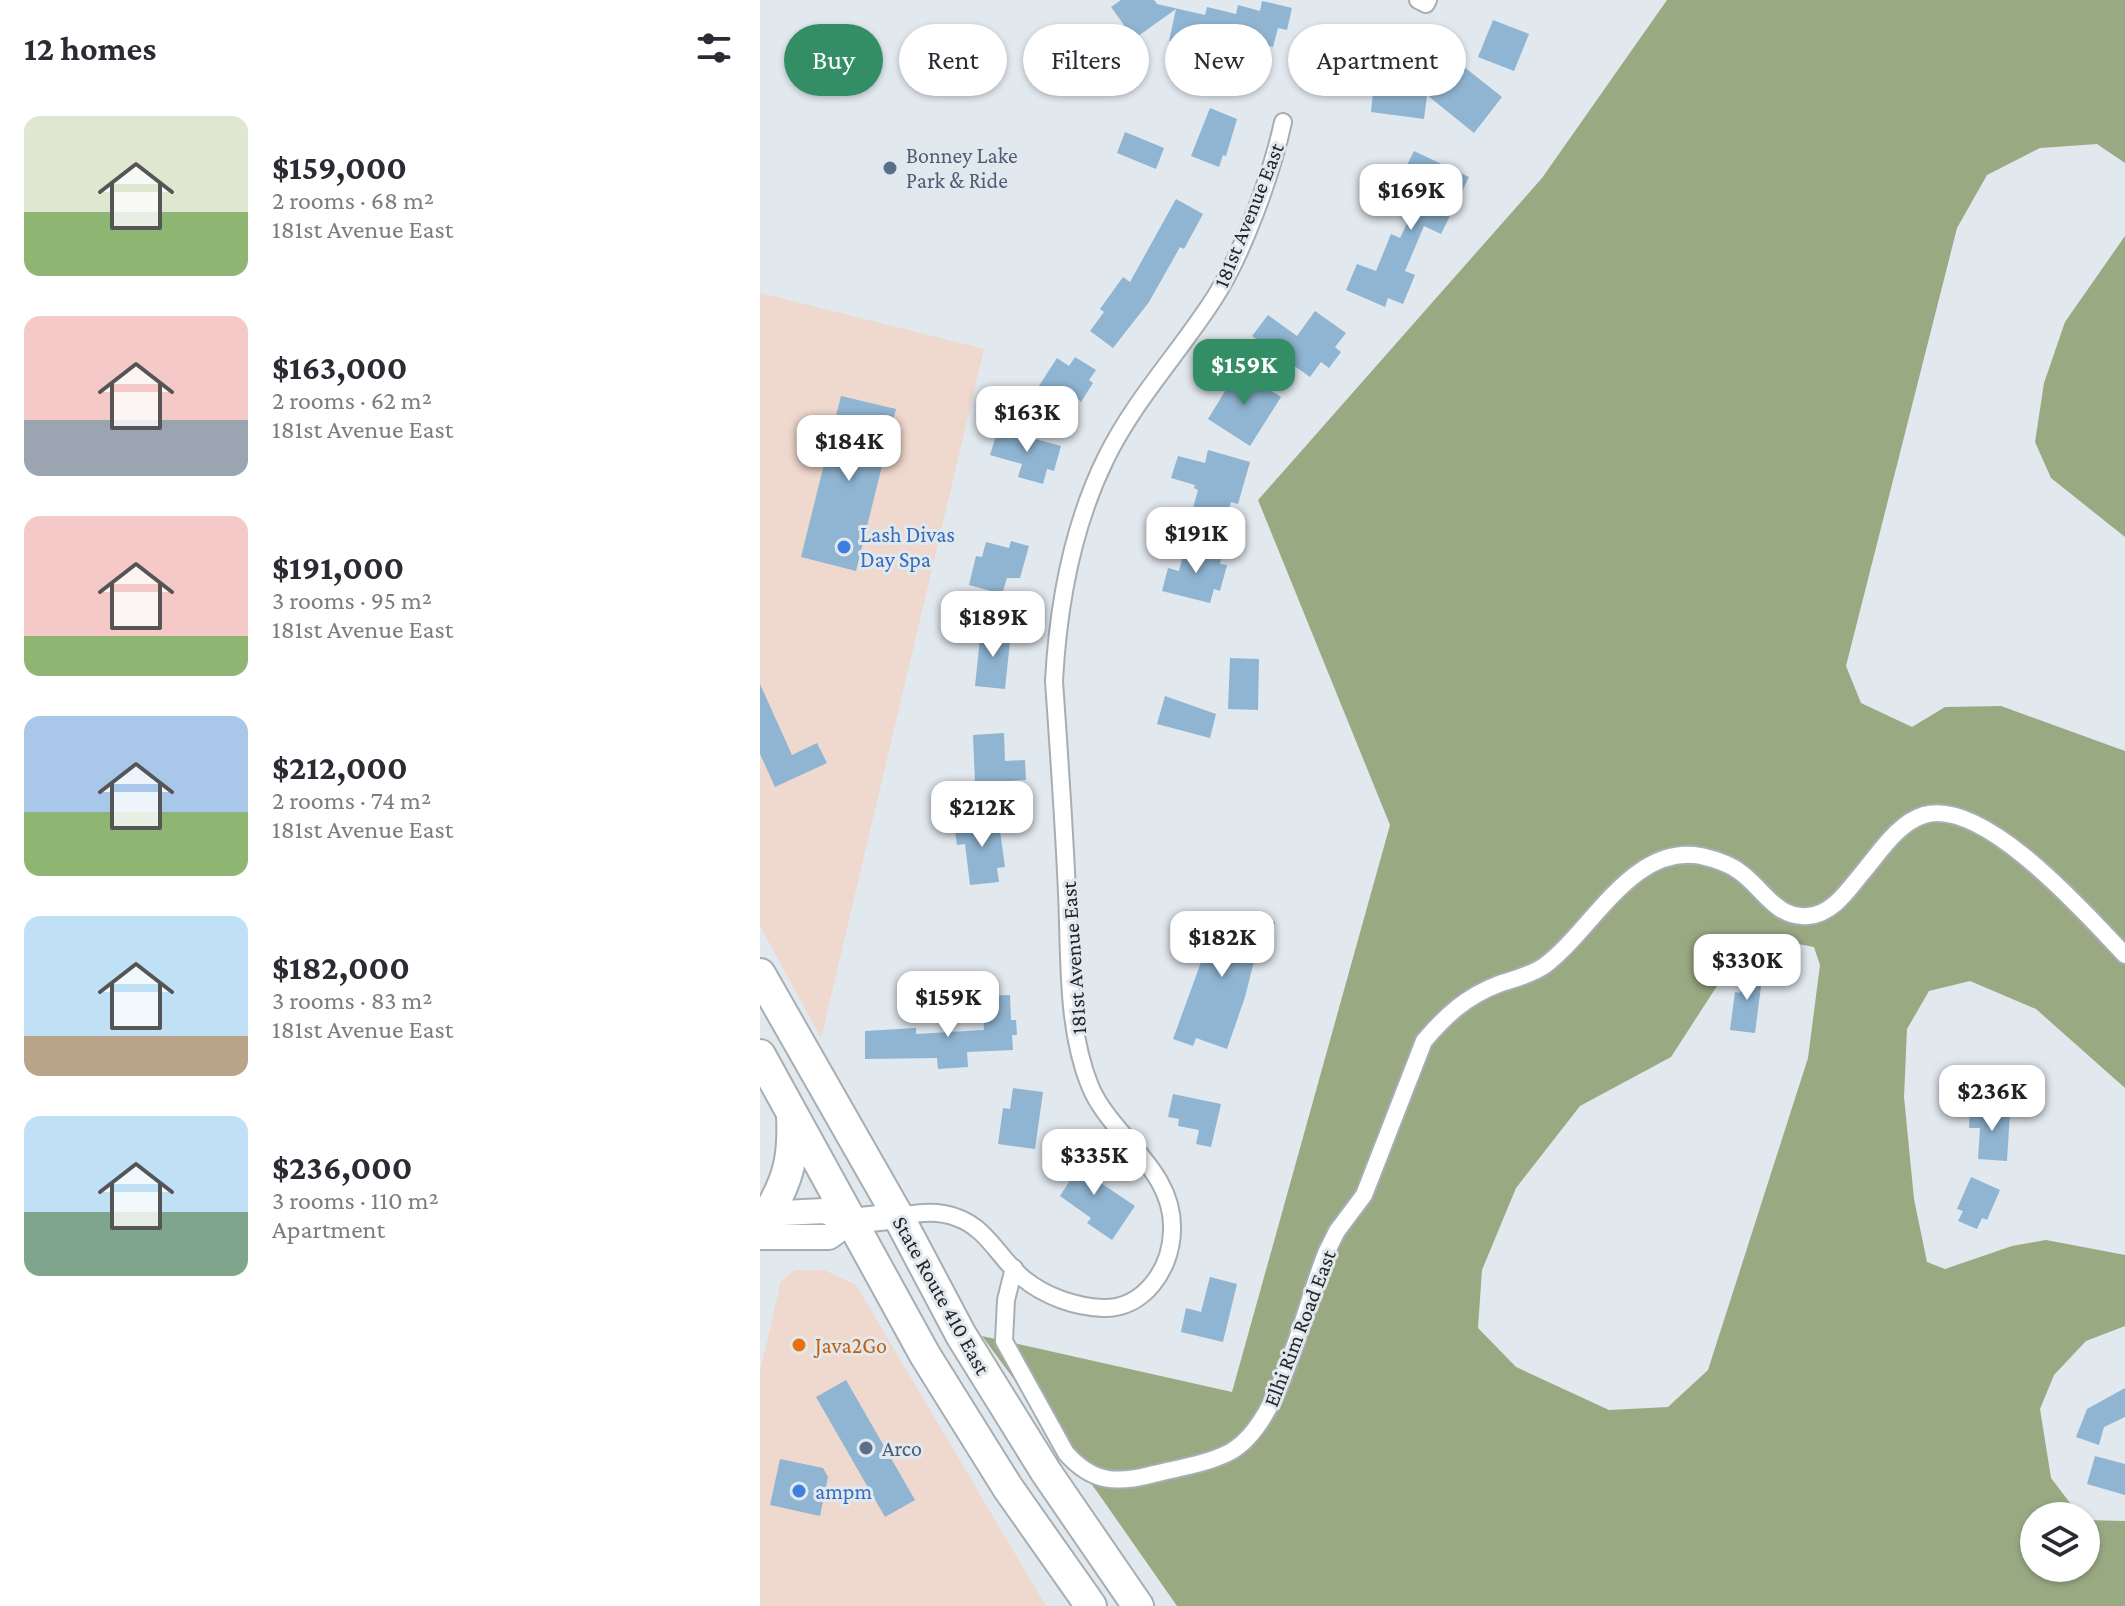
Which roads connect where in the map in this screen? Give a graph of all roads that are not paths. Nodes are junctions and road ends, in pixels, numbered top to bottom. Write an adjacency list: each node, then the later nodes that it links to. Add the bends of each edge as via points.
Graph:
1 (1283, 122): 9 (street, 181st Avenue East, via 1231,268 1106,457 1068,572 1056,641 1071,985 1079,1041 1100,1104 1162,1184 1170,1208 1168,1251 1161,1271 1134,1302 1104,1308 1053,1296)
2 (2125, 955): 9 (street, Elhi Rim Road East, via 2017,850 1986,828 1943,813 1926,814 1901,828 1839,901 1811,916 1780,909 1741,872 1715,860 1688,855 1660,860 1631,879 1544,966 1468,997 1424,1041 1364,1195 1327,1251 1274,1399 1247,1439 1220,1456 1125,1482 1079,1468 1004,1341)
3 (760, 974): 6 (highway, State Route 410 East)
4 (760, 1055): 5 (highway, State Route 410 East)
5 (792, 1114): 7 (highway, State Route 410 East); 8 (highway, via 789,1176)
6 (898, 1216): 7 (street); 9 (street, 181st Avenue East, via 932,1212 958,1218 977,1227); 11 (highway, State Route 410 East, via 961,1335)
7 (851, 1221): 8 (street, via 824,1211); 10 (highway, State Route 410 East, via 925,1355 1008,1488)
8 (762, 1231)
9 (1014, 1268)
10 (1091, 1606)
11 (1138, 1606)

